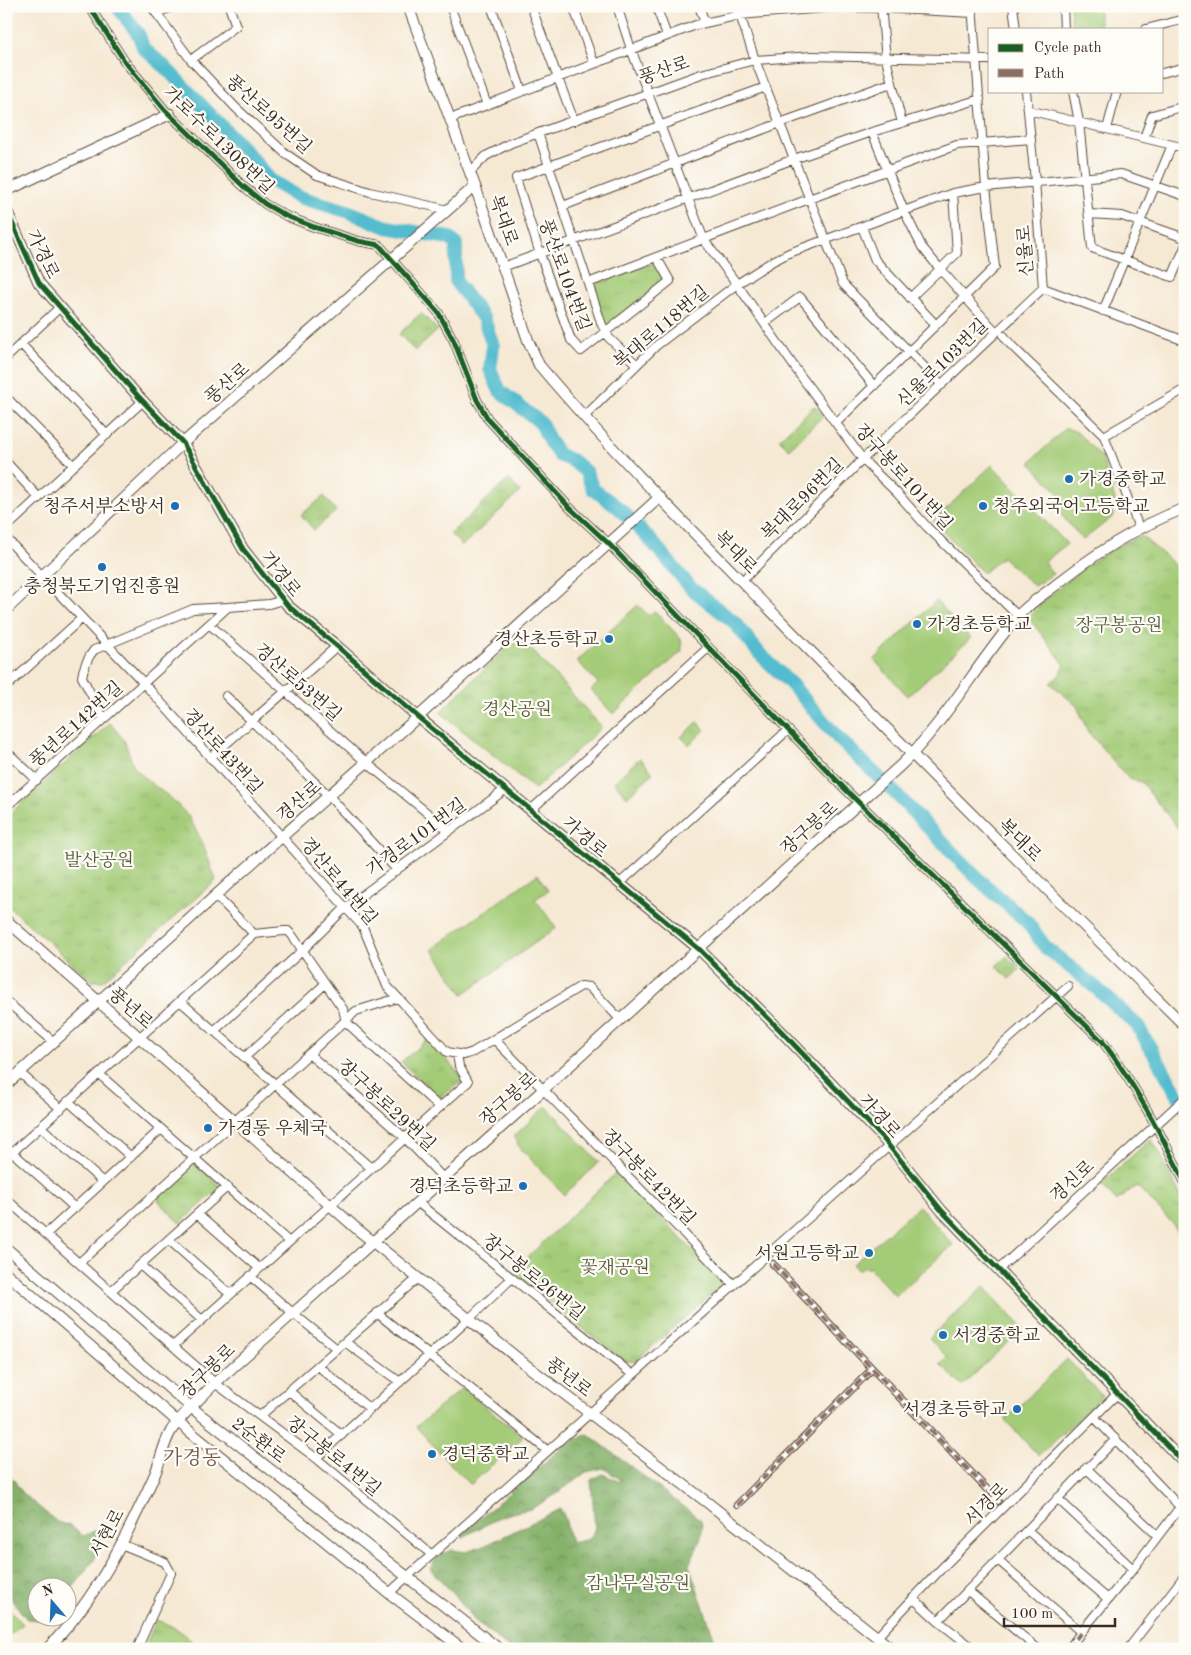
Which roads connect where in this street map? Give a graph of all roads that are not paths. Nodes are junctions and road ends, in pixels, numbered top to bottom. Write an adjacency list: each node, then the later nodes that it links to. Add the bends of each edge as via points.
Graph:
1 (89, 6): 50 (street, 가로수로1308번길, via 125,62)
2 (151, 6): 21 (street, 풍산로95번길)
3 (175, 6): 21 (street)
4 (229, 6): 31 (street, via 236,26)
5 (450, 6): 47 (street)
6 (491, 6): 41 (street)
7 (530, 6): 38 (street)
8 (617, 6): 29 (street, 장구봉로101번길)
9 (656, 6): 28 (street)
10 (699, 6): 24 (street)
11 (737, 6): 22 (street)
12 (1013, 6): 25 (street)
13 (1063, 6): 26 (street)
14 (574, 7): 35 (street)
15 (835, 7): 16 (street); 18 (street)
16 (881, 7): 19 (street); 30 (street)
17 (412, 8): 51 (street, 복대로)
18 (789, 8): 22 (street)
19 (926, 8): 20 (street)
20 (972, 10): 33 (street)
21 (156, 13): 31 (street, 풍산로95번길)
22 (740, 15): 24 (street); 32 (street)
23 (1185, 19): 27 (street)
24 (705, 23): 28 (street)
25 (1016, 28)
26 (1064, 28)
27 (1150, 28)
28 (667, 36): 29 (street)
29 (631, 49): 35 (street); 42 (street, 장구봉로101번길)
30 (886, 59): 32 (street, 풍산로, via 812,56); 33 (street, 풍산로); 39 (street)
31 (191, 60): 83 (street, 풍산로95번길, via 286,154 317,176)
32 (755, 60): 40 (street); 42 (street, 풍산로)
33 (977, 60): 34 (street, 풍산로); 46 (street)
34 (988, 60)
35 (594, 64): 38 (street)
36 (1185, 67): 37 (street)
37 (1164, 72)
38 (557, 78): 41 (street); 52 (street)
39 (891, 83): 54 (street); 55 (street)
40 (766, 87): 54 (street); 56 (street)
41 (522, 91): 47 (street)
42 (648, 92): 52 (street, 풍산로); 56 (street, 장구봉로101번길)
43 (1026, 92): 49 (street, 신율로)
44 (1073, 92): 53 (street)
45 (1117, 92): 57 (street)
46 (980, 99): 55 (street); 62 (street)
47 (486, 105): 51 (street)
48 (1185, 106): 60 (street, via 1152,115)
49 (1028, 110): 53 (street); 61 (street, 신율로)
50 (170, 114): 75 (street); 94 (street, 가로수로1308번길, via 265,204 314,227 379,246)
51 (450, 119): 69 (street, 복대로)
52 (574, 121): 59 (street, 풍산로)
53 (1079, 122): 57 (street); 70 (street)
54 (780, 123): 65 (street); 66 (street)
55 (902, 123): 58 (street)
56 (660, 124): 66 (street, 장구봉로101번길); 67 (street)
57 (1107, 129): 60 (street)
58 (872, 132): 65 (street); 68 (street)
59 (538, 133): 67 (street); 69 (street, 풍산로, via 486,156)
60 (1144, 138): 63 (street)
61 (1031, 139): 62 (street); 71 (street, 신율로)
62 (983, 142): 68 (street, via 957,145); 74 (street)
63 (1172, 145): 64 (street); 73 (street)
64 (1185, 148)
65 (794, 159): 78 (street); 79 (street)
66 (674, 164): 78 (street, 장구봉로101번길); 80 (street)
67 (549, 165): 80 (street); 92 (street, 풍산로104번길, via 516,178)
68 (888, 170): 79 (street); 82 (street)
69 (470, 172): 72 (street, 복대로)
70 (1085, 177): 71 (street, 복대로118번길); 73 (street, 복대로118번길, via 1121,174); 84 (street)
71 (1035, 181): 74 (street, 복대로118번길); 100 (street, 신율로)
72 (475, 186): 83 (street, 풍산로); 96 (street, 복대로)
73 (1155, 186): 77 (street, 복대로118번길); 85 (street)
74 (986, 187): 76 (street, 복대로118번길); 101 (street, via 995,267)
75 (6, 191)
76 (953, 193): 82 (street, 복대로118번길); 97 (street, via 957,253)
77 (1185, 196)
78 (687, 199): 88 (street, 장구봉로101번길); 90 (street)
79 (809, 199): 88 (street); 89 (street)
80 (563, 206): 90 (street)
81 (6, 209): 103 (street, 가경로, via 39,283)
82 (904, 211): 86 (street, 복대로118번길); 97 (street, via 922,248)
83 (446, 212): 94 (street, 풍산로)
84 (1089, 214): 85 (street, via 1122,216); 95 (street, via 1092,248)
85 (1140, 222): 87 (street); 95 (street)
86 (862, 227): 89 (street, 복대로118번길); 102 (street, via 875,260)
87 (1185, 238)
88 (704, 240): 93 (street); 99 (street, 장구봉로101번길)
89 (826, 240): 99 (street, 복대로118번길, via 789,253); 112 (street, via 843,284)
90 (574, 241): 92 (street); 98 (street)
91 (1185, 246): 95 (street, via 1172,278)
92 (540, 254): 96 (street); 107 (street, 풍산로104번길, via 571,340 581,351)
93 (657, 258): 98 (street); 107 (street, via 670,281)
94 (392, 260): 124 (street, 풍산로); 134 (street, 가로수로1308번길, via 438,312 488,419 569,507)
95 (1125, 260): 104 (street)
96 (503, 266): 120 (street, 복대로, via 539,365)
97 (940, 269): 101 (street); 102 (street)
98 (588, 283): 107 (street)
99 (737, 284): 105 (street, 장구봉로101번길); 114 (street, 복대로118번길)
100 (1043, 288): 104 (street, 신율로); 108 (street, 신율로103번길)
101 (964, 297): 106 (street); 108 (street)
102 (910, 298): 106 (street)
103 (60, 308): 111 (street); 119 (street, 가경로)
104 (1104, 311): 110 (street, 신율로)
105 (764, 323): 116 (street, via 800,297); 121 (street, 장구봉로101번길)
106 (936, 325): 112 (street)
107 (605, 332): 114 (street)
108 (996, 332): 115 (street, 신율로103번길)
109 (1004, 336): 123 (street)
110 (1185, 341)
111 (21, 344): 113 (street); 122 (street)
112 (910, 351): 115 (street); 116 (street)
113 (6, 358)
114 (636, 364): 120 (street, 복대로118번길)
115 (942, 385): 125 (street, 신율로103번길)
116 (874, 386): 121 (street)
117 (1185, 389): 123 (street)
118 (6, 397): 127 (street)
119 (143, 402): 122 (street); 124 (street, 가경로)
120 (584, 416): 128 (street, 복대로)
121 (836, 423): 125 (street, 장구봉로101번길)
122 (107, 435): 127 (street)
123 (1104, 436): 132 (street)
124 (183, 443): 135 (street, 풍산로); 137 (street, 가경로, via 243,549)
125 (863, 460): 136 (street, 복대로96번길); 140 (street, 장구봉로101번길)
126 (6, 462): 129 (street)
127 (74, 466): 129 (street)
128 (660, 497): 134 (street, 경산로); 136 (street, 복대로)
129 (40, 498): 131 (street)
130 (1185, 508): 132 (street)
131 (6, 528)
132 (1139, 528): 140 (street, via 1088,559)
133 (6, 538): 135 (street, 경산로43번길)
134 (611, 542): 145 (street, 가로수로1308번길); 150 (street, 경산로)
135 (42, 576): 139 (street, 풍산로); 141 (street, 경산로43번길)
136 (742, 581): 155 (street, 복대로)
137 (283, 600): 138 (street); 144 (street, 가경로)
138 (228, 606): 142 (street, 풍년로142번길); 143 (street, via 193,609)
139 (6, 610)
140 (1018, 616): 155 (street)
141 (82, 618): 143 (street, 경산로43번길); 147 (street)
142 (209, 624): 146 (street, 풍년로142번길); 148 (street, 경산로53번길)
143 (108, 645): 146 (street, 경산로43번길); 151 (street, via 90,654 82,676)
144 (337, 646): 148 (street); 150 (street, 가경로)
145 (708, 648): 153 (street, 가로수로1308번길); 163 (street)
146 (143, 684): 151 (street, 풍년로142번길); 156 (street, 경산로43번길)
147 (6, 687)
148 (286, 691): 152 (street); 157 (street, 경산로53번길)
149 (226, 696): 152 (street)
150 (418, 717): 157 (street, 경산로); 159 (street, 가경로)
151 (104, 719): 158 (street, 풍년로142번길)
152 (252, 721): 156 (street); 160 (street)
153 (788, 730): 161 (street, 가로수로1308번길); 167 (street)
154 (6, 751): 158 (street)
155 (912, 755): 161 (street, 장구봉로); 183 (street, 복대로)
156 (210, 758): 165 (street, 경산로43번길)
157 (367, 763): 160 (street, 경산로); 164 (street, 경산로53번길)
158 (36, 780): 162 (street, 풍년로142번길)
159 (506, 789): 163 (street, 가경로); 164 (street, 가경로101번길)
160 (329, 796): 165 (street, 경산로); 166 (street)
161 (861, 803): 172 (street, 장구봉로); 176 (street, 가로수로1308번길)
162 (6, 807)
163 (532, 809): 167 (street, 가경로)
164 (449, 831): 166 (street, 가경로101번길)
165 (282, 838): 168 (street, 경산로); 169 (street, 경산로44번길)
166 (397, 870): 169 (street, 가경로101번길)
167 (620, 883): 172 (street, 가경로)
168 (216, 896): 171 (street); 179 (street, 경산로)
169 (345, 908): 173 (street, 가경로101번길); 177 (street, 경산로44번길, via 363,927 387,986)
170 (6, 920): 179 (street, 풍년로)
171 (254, 934): 173 (street, via 288,931); 180 (street)
172 (698, 949): 181 (street, 장구봉로); 205 (street, 가경로, via 781,1031)
173 (303, 950): 174 (street); 184 (street, 가경로101번길)
174 (325, 984): 182 (street, via 343,1009); 190 (street)
175 (1068, 986): 176 (street)
176 (1056, 997): 201 (street, 가로수로1308번길, via 1103,1042); 205 (street)
177 (398, 998): 182 (street, via 356,1011); 189 (street, 경산로44번길, via 447,1052)
178 (6, 1001): 187 (street)
179 (99, 1001): 185 (street, 풍년로); 187 (street, 경산로)
180 (180, 1001): 184 (street); 185 (street)
181 (621, 1020): 186 (street, via 589,987 581,986); 195 (street, 장구봉로)
182 (346, 1022): 188 (street); 198 (street)
183 (1185, 1026)
184 (214, 1031): 190 (street)
185 (139, 1037): 192 (street); 200 (street, 풍년로)
186 (494, 1039): 189 (street, via 472,1052); 195 (street, 장구봉로42번길)
187 (54, 1042): 191 (street, 경산로)
188 (309, 1054): 194 (street); 204 (street, 장구봉로29번길)
189 (457, 1055): 198 (street, via 468,1082)
190 (245, 1057): 194 (street)
191 (20, 1072): 193 (street, 경산로); 199 (street)
192 (99, 1074): 197 (street); 203 (street)
193 (7, 1084)
194 (276, 1085): 200 (street); 209 (street)
195 (543, 1090): 210 (street, 장구봉로); 233 (street, 장구봉로42번길)
196 (1185, 1098): 201 (street, 경신로)
197 (68, 1101): 199 (street); 207 (street)
198 (439, 1107): 204 (street)
199 (60, 1109): 202 (street)
200 (235, 1122): 208 (street); 216 (street, 풍년로)
201 (1156, 1124): 212 (street, 가로수로1308번길); 228 (street, 경신로)
202 (40, 1127): 206 (street); 211 (street)
203 (161, 1129): 207 (street); 208 (street)
204 (405, 1138): 209 (street); 210 (street, 장구봉로29번길)
205 (889, 1146): 228 (street, 가경로, via 942,1212); 233 (street)
206 (9, 1155): 217 (street)
207 (131, 1157): 211 (street)
208 (194, 1158): 213 (street); 224 (street)
209 (371, 1168): 216 (street)
210 (444, 1179): 215 (street, 장구봉로)
211 (103, 1182): 217 (street)
212 (1185, 1183)
213 (227, 1187): 218 (street); 221 (street)
214 (6, 1199): 219 (street, 장구봉로4번길)
215 (417, 1202): 222 (street, 장구봉로); 232 (street, 장구봉로26번길)
216 (330, 1205): 221 (street); 222 (street, 풍년로)
217 (74, 1208): 219 (street)
218 (197, 1214): 220 (street); 227 (street)
219 (46, 1234): 224 (street, 장구봉로4번길)
220 (169, 1240): 226 (street); 235 (street)
221 (288, 1241): 227 (street)
222 (373, 1242): 231 (street, 풍년로); 236 (street, 장구봉로)
223 (6, 1248): 251 (street, 2순환로)
224 (79, 1263): 234 (street, 장구봉로4번길)
225 (773, 1264): 245 (street)
226 (140, 1265): 234 (street); 239 (street)
227 (258, 1268): 230 (street)
228 (998, 1270): 250 (street, 가경로)
229 (6, 1273): 256 (street, 2순환로)
230 (250, 1276): 235 (street); 236 (street)
231 (418, 1278): 237 (street); 238 (street, 풍년로)
232 (512, 1278): 238 (street); 246 (street, 장구봉로26번길)
233 (734, 1285): 246 (street)
234 (111, 1291): 241 (street, 장구봉로4번길)
235 (230, 1294): 239 (street)
236 (293, 1314): 242 (street); 248 (street, 장구봉로)
237 (378, 1314): 240 (street); 243 (street)
238 (470, 1319): 243 (street); 253 (street, 풍년로)
239 (202, 1320): 241 (street)
240 (345, 1342): 242 (street); 247 (street)
241 (173, 1346): 248 (street, 장구봉로4번길)
242 (337, 1349): 244 (street)
243 (430, 1355): 247 (street); 259 (street)
244 (318, 1366): 249 (street); 252 (street)
245 (872, 1369): 264 (street); 265 (street)
246 (633, 1375): 253 (street)
247 (400, 1382): 252 (street)
248 (215, 1383): 251 (street, 장구봉로); 254 (street, 장구봉로4번길)
249 (289, 1391): 254 (street); 257 (street)
250 (1117, 1394): 255 (street, 서경로); 261 (street, 가경로)
251 (192, 1408): 256 (street, 장구봉로); 273 (street, 2순환로)
252 (370, 1409): 257 (street)
253 (590, 1414): 259 (street); 280 (street, 풍년로)
254 (260, 1416): 260 (street, 장구봉로4번길)
255 (1094, 1417): 258 (street); 276 (street, 서경로)
256 (178, 1422): 268 (street, 서현로, via 171,1430 156,1472); 275 (street, 2순환로)
257 (342, 1435): 260 (street)
258 (1116, 1439): 262 (street); 267 (street, via 1180,1507)
259 (548, 1451): 269 (street)
260 (316, 1458): 269 (street, 장구봉로4번길)
261 (1185, 1464)
262 (1086, 1468): 263 (street); 267 (street)
263 (1057, 1498): 266 (street); 271 (street)
264 (998, 1501)
265 (737, 1505)
266 (1027, 1530): 270 (street); 277 (street)
267 (1158, 1536): 271 (street)
268 (121, 1544): 281 (street, 서현로, via 84,1607); 282 (street, via 165,1562 171,1573)
269 (432, 1555): 273 (street)
270 (998, 1560): 274 (street); 279 (street)
271 (1134, 1569): 277 (street)
272 (1185, 1575): 289 (street)
273 (407, 1577): 275 (street); 284 (street, 2순환로)
274 (968, 1591): 278 (street); 287 (street)
275 (389, 1593): 283 (street, 2순환로)
276 (913, 1598): 278 (street); 280 (street, 서경로)
277 (1108, 1599): 279 (street)
278 (938, 1621): 286 (street)
279 (1081, 1632): 288 (street)
280 (877, 1637): 285 (street, 풍년로)
281 (47, 1649)
282 (137, 1649)
283 (463, 1649)
284 (499, 1649)
285 (892, 1649)
286 (974, 1649)
287 (1038, 1649)
288 (1069, 1649)
289 (1128, 1649)

